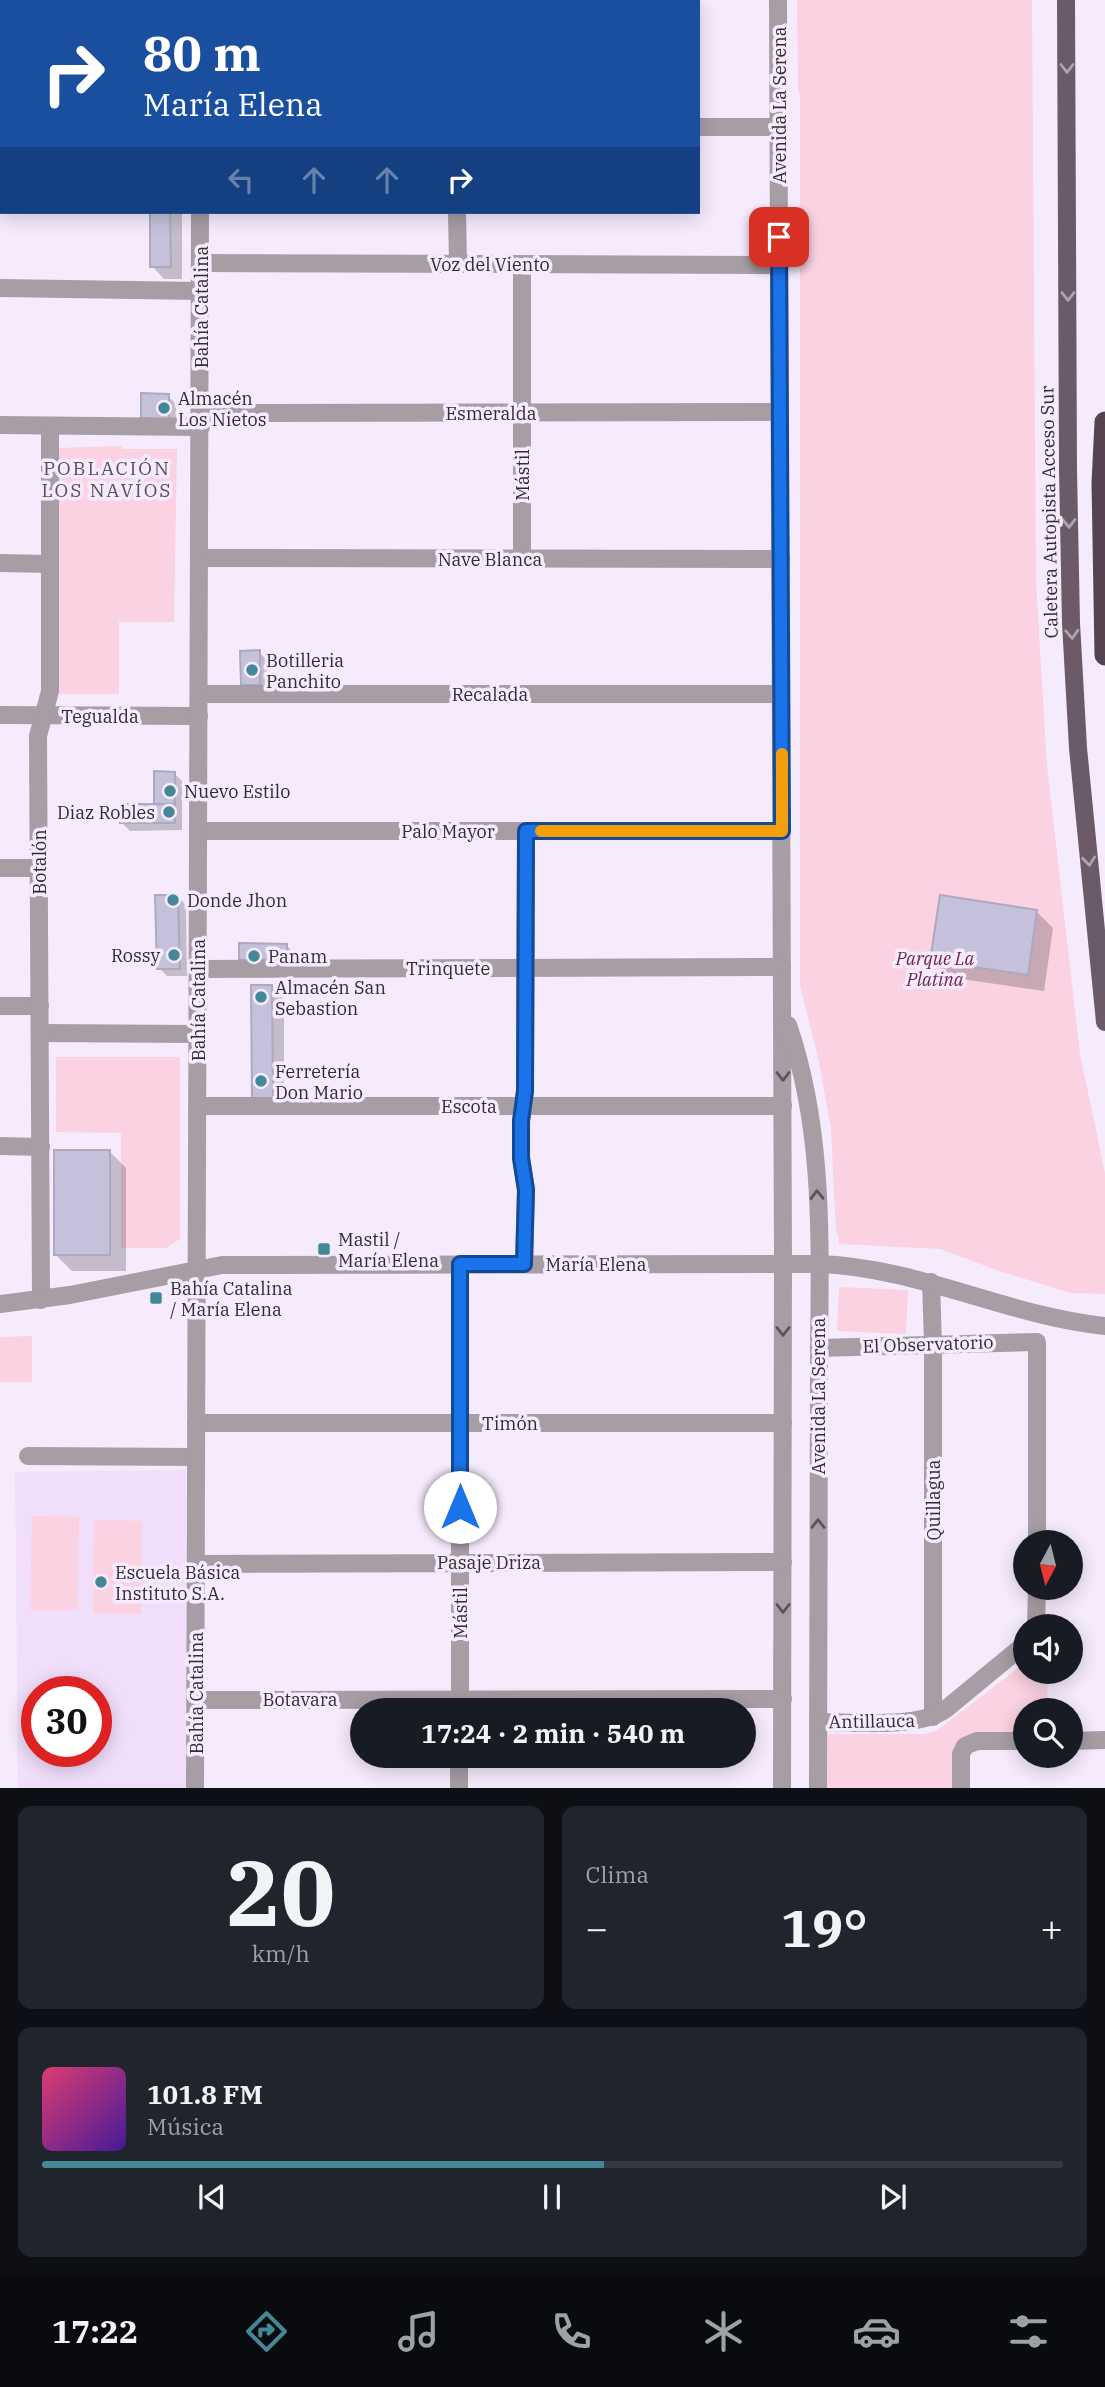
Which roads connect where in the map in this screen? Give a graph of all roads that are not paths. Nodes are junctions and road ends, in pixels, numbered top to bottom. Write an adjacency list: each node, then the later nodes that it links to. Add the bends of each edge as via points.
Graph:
1 (778, 0): 4 (street, Avenida La Serena)
2 (1066, 0): 41 (main road, Caletera Autopista Acceso Sur, one-way to 41, via 1071,623 1078,748)
3 (700, 127): 4 (street)
4 (779, 127): 10 (street, Avenida La Serena)
5 (200, 214): 7 (street, Bahía Catalina)
6 (457, 214): 8 (street)
7 (201, 263): 8 (street, Voz del Viento); 12 (street, Bahía Catalina)
8 (458, 264): 9 (street, Voz del Viento)
9 (522, 264): 10 (street, Voz del Viento); 14 (street, Mástil)
10 (780, 265): 13 (street, Avenida La Serena)
11 (0, 288): 12 (street)
12 (201, 291): 15 (street, Bahía Catalina)
13 (780, 412): 14 (street, Esmeralda); 21 (street, Avenida La Serena)
14 (522, 413): 15 (street, Esmeralda); 20 (street, Mástil)
15 (201, 420): 18 (street, Esmeralda); 19 (street, Bahía Catalina)
16 (1105, 422): 24 (highway, via 1101,456)
17 (0, 425): 18 (street, Esmeralda)
18 (50, 426): 23 (street, Botalón)
19 (200, 558): 20 (street, Nave Blanca); 25 (street, Bahía Catalina)
20 (522, 559): 21 (street, Nave Blanca)
21 (781, 559): 26 (street, Avenida La Serena)
22 (0, 563): 23 (street)
23 (50, 564): 28 (street, Botalón, via 50,691)
24 (1105, 655)
25 (200, 694): 26 (street, Recalada); 29 (street, Bahía Catalina)
26 (781, 694): 32 (street, Avenida La Serena)
27 (0, 715): 28 (street, Tegualda)
28 (44, 715): 29 (street, Tegualda); 34 (street, Botalón, via 38,736)
29 (199, 716): 30 (street, Bahía Catalina)
30 (199, 831): 31 (street, Palo Mayor); 37 (street, Bahía Catalina)
31 (526, 831): 32 (street, Palo Mayor); 36 (street)
32 (782, 831): 35 (street, Avenida La Serena)
33 (0, 868): 34 (street)
34 (39, 868): 39 (street, Botalón)
35 (782, 967): 36 (street, Trinquete); 40 (street, Avenida La Serena)
36 (525, 968): 37 (street, Trinquete); 45 (street)
37 (198, 969): 43 (street, Bahía Catalina)
38 (0, 1006): 39 (street)
39 (40, 1006): 42 (street, Botalón)
40 (783, 1008): 46 (street, Avenida La Serena, one-way to 46); 52 (street, Avenida La Serena, one-way to 40, via 812,1115)
41 (1105, 1022)
42 (40, 1033): 43 (street); 48 (street, Botalón)
43 (197, 1034): 44 (street, Bahía Catalina)
44 (197, 1106): 45 (street, Escota); 53 (street, Bahía Catalina)
45 (523, 1106): 46 (street, Escota); 51 (street)
46 (783, 1106): 49 (street, Avenida La Serena)
47 (0, 1146): 48 (street)
48 (41, 1147): 55 (street, Botalón)
49 (783, 1263): 51 (street, María Elena); 52 (street, María Elena); 62 (street, Avenida La Serena, one-way to 62)
50 (460, 1264): 51 (street, María Elena); 53 (street, María Elena); 61 (street, Mástil)
51 (524, 1264)
52 (818, 1264): 54 (street, María Elena, via 869,1268); 59 (street, Avenida La Serena)
53 (196, 1268): 55 (street, María Elena); 60 (street, Bahía Catalina)
54 (931, 1282): 57 (street, María Elena, via 1058,1320); 58 (street, Quillagua)
55 (41, 1300): 56 (street, María Elena)
56 (0, 1304)
57 (1105, 1325)
58 (933, 1344): 59 (street, El Observatorio); 65 (street, El Observatorio, via 1037,1342); 75 (street, Quillagua)
59 (818, 1348): 76 (street, Avenida La Serena, one-way to 59)
60 (196, 1423): 61 (street, Timón); 64 (street, Bahía Catalina)
61 (460, 1423): 62 (street, Timón); 66 (street, Mástil)
62 (783, 1423): 67 (street, Avenida La Serena)
63 (28, 1456): 64 (street)
64 (196, 1457): 68 (street, Bahía Catalina)
65 (1037, 1530)
66 (460, 1562): 67 (street, Pasaje Driza); 68 (street, Pasaje Driza); 70 (street, Mástil)
67 (783, 1562): 72 (street, Avenida La Serena, one-way to 72)
68 (196, 1564): 73 (street, Bahía Catalina)
69 (1013, 1654): 75 (street, Antillauca)
70 (460, 1698)
71 (756, 1699): 72 (street, Botavara)
72 (782, 1699): 83 (street, Avenida La Serena)
73 (196, 1700): 74 (street, Botavara); 81 (street, Bahía Catalina)
74 (350, 1703)
75 (933, 1717): 76 (street, Antillauca)
76 (818, 1722): 84 (street, Avenida La Serena)
77 (1105, 1740): 79 (street)
78 (1013, 1741): 85 (street, via 965,1745)
79 (1083, 1741)
80 (460, 1768): 82 (street)
81 (195, 1788)
82 (459, 1788)
83 (782, 1788)
84 (818, 1788)
85 (961, 1788)

